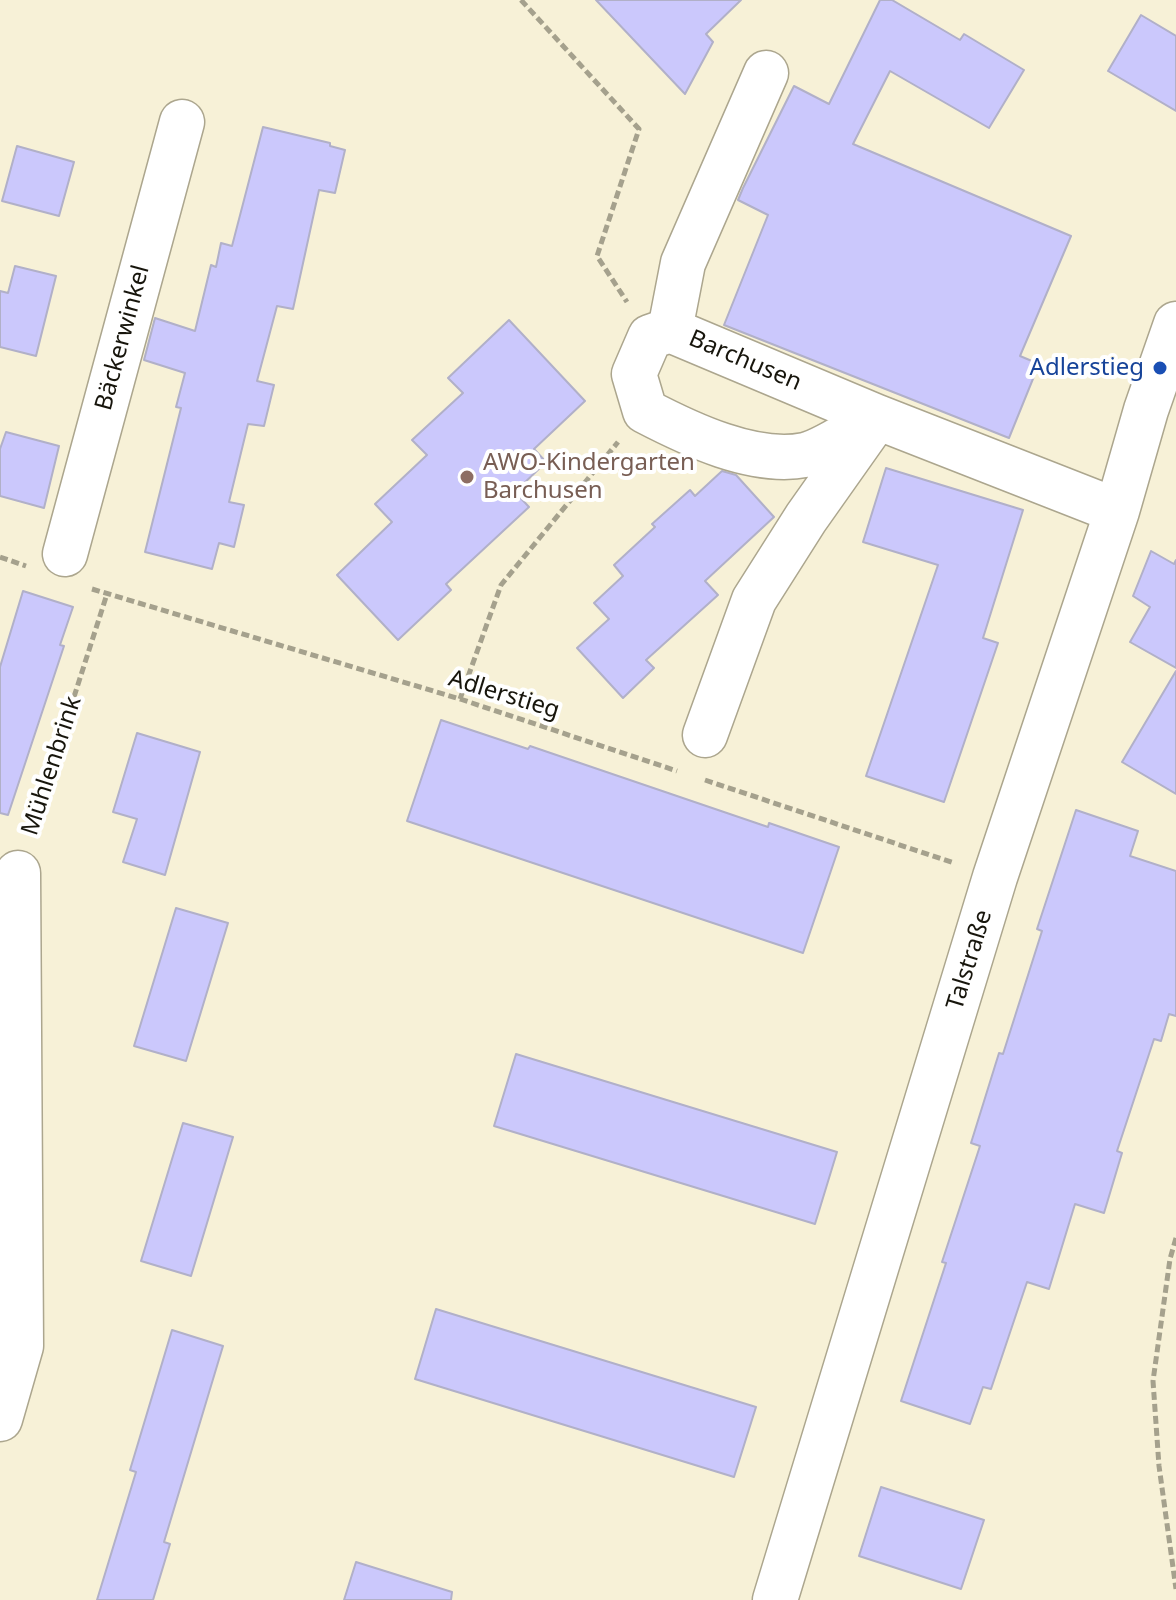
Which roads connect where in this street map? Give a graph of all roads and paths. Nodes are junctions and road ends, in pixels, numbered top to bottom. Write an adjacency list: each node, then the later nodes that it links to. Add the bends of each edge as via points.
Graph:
1 (521, 0): 5 (path, via 639,129 597,256)
2 (766, 73): 5 (street, via 683,263)
3 (182, 122): 10 (street, Bäckerwinkel)
4 (1176, 324): 8 (street, Talstraße)
5 (660, 334): 6 (street, via 634,374); 7 (street, Barchusen)
6 (645, 411): 7 (street, via 683,431 765,457 807,455); 12 (path, via 501,585)
7 (877, 417): 8 (street, Barchusen); 13 (street, via 754,600)
8 (1117, 511): 17 (street, Talstraße)
9 (0, 557): 10 (path, Adlerstieg)
10 (62, 570): 11 (path, Adlerstieg)
11 (107, 594): 12 (path, Adlerstieg); 16 (path, Mühlenbrink)
12 (460, 699): 14 (path, Adlerstieg)
13 (705, 735)
14 (683, 773)
15 (698, 778): 17 (path)
16 (18, 873): 19 (street, via 21,1346)
17 (995, 877): 21 (street, Talstraße)
18 (1176, 1238): 20 (path, via 1153,1381)
19 (0, 1419)
20 (1176, 1589)
21 (775, 1600)

